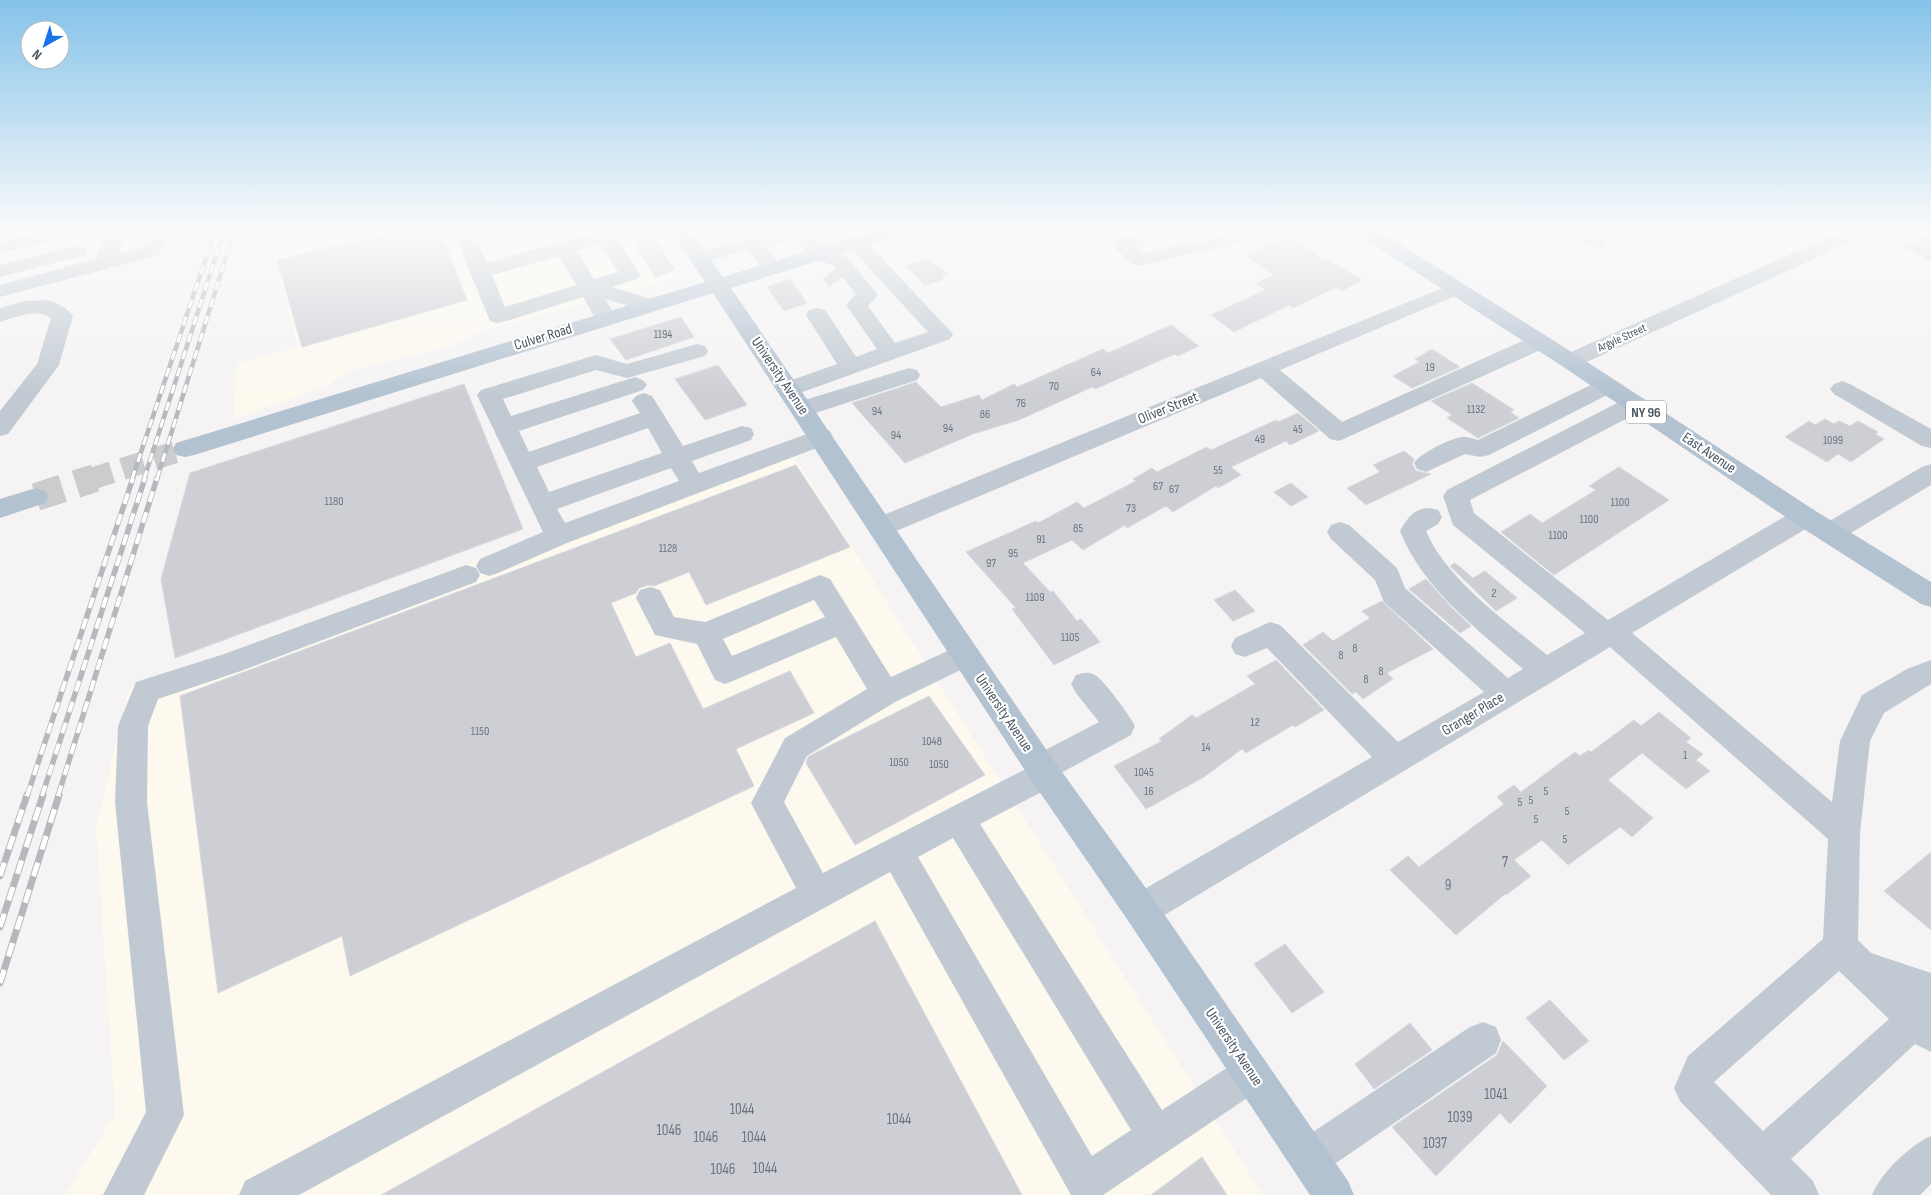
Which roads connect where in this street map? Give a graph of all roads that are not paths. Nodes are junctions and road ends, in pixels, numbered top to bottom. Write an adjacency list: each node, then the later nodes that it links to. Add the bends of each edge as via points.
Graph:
1 (27, 284): 12 (street)
2 (484, 284): 10 (street, via 498,316)
3 (587, 284): 10 (street)
4 (600, 284): 10 (street)
5 (716, 284): 13 (main road, Culver Road); 27 (main road, University Avenue)
6 (858, 284): 19 (street, via 867,295 857,305)
7 (895, 284): 19 (street, via 942,334)
8 (1447, 284): 11 (main road, East Avenue / NY 96)
9 (1742, 284): 20 (street, Argyle Street)
10 (589, 287): 13 (street); 16 (street)
11 (1455, 289): 17 (main road, East Avenue / NY 96); 22 (street, Oliver Street)
12 (0, 291)
13 (647, 306): 16 (main road, Culver Road)
14 (817, 314): 21 (street)
15 (0, 315): 31 (street, via 47,306 62,316 48,364)
16 (606, 318): 35 (main road, Culver Road)
17 (1539, 342): 20 (main road, East Avenue / NY 96); 22 (street, via 1339,433)
18 (697, 351): 24 (street)
19 (890, 353): 21 (street)
20 (1570, 361): 25 (main road, East Avenue / NY 96)
21 (851, 366): 27 (street)
22 (1264, 368): 46 (street, Oliver Street)
23 (909, 374): 27 (street)
24 (631, 378): 29 (street); 30 (street); 30 (street, via 596,362 489,395)
25 (1608, 386): 28 (main road, East Avenue / NY 96); 38 (street, via 1480,449 1462,445)
26 (1842, 389): 34 (street)
27 (796, 399): 33 (main road, University Avenue)
28 (1635, 404): 45 (main road, East Avenue / NY 96); 53 (street, via 1456,496 1462,518)
29 (654, 417): 36 (street); 37 (street)
30 (504, 427): 37 (street)
31 (0, 428)
32 (742, 434): 36 (street)
33 (821, 437): 40 (street); 46 (main road, University Avenue)
34 (1931, 440)
35 (184, 449)
36 (678, 458): 40 (street); 42 (street)
37 (522, 462): 42 (street)
38 (1426, 463)
39 (1931, 473): 48 (street)
40 (694, 486): 49 (street)
41 (36, 497): 43 (main road)
42 (543, 504): 49 (street)
43 (0, 508)
44 (1429, 517): 57 (street, via 1418,522 1413,531 1422,554 1453,590)
45 (1806, 517): 48 (main road, East Avenue / NY 96); 53 (street, Granger Place)
46 (880, 527): 56 (main road, University Avenue)
47 (1340, 532): 61 (street, via 1386,575 1394,594)
48 (1830, 533): 50 (main road, East Avenue / NY 96)
49 (558, 536): 78 (street, via 478,570 231,663 146,691 133,726 131,802 165,1115)
50 (1931, 596)
51 (650, 598): 54 (street, via 665,627)
52 (842, 622): 54 (street, via 820,586); 54 (street, via 725,672); 60 (street)
53 (1609, 633): 57 (street, Granger Place); 65 (street)
54 (706, 634)
55 (1245, 646): 62 (street, via 1270,633)
56 (965, 655): 60 (street); 63 (main road, University Avenue)
57 (1545, 671): 61 (street, Granger Place)
58 (1931, 672): 65 (street, via 1917,676 1873,704 1855,741)
59 (1086, 684): 63 (street, via 1120,726)
60 (885, 693): 67 (street, via 796,747 767,803)
61 (1506, 694): 62 (street, Granger Place)
62 (1395, 760): 68 (street, Granger Place)
63 (1043, 771): 64 (street); 68 (main road, University Avenue)
64 (959, 819): 66 (street); 73 (street)
65 (1844, 834): 69 (street)
66 (896, 851): 67 (street); 77 (street)
67 (817, 894): 79 (street)
68 (1141, 910): 72 (main road, University Avenue)
69 (1850, 956): 70 (street); 76 (street, via 1702,1069 1693,1088)
70 (1926, 1015): 76 (street)
71 (1483, 1040): 75 (street)
72 (1252, 1073): 73 (street); 75 (main road, University Avenue)
73 (1157, 1137): 77 (street)
74 (1931, 1156): 82 (street)
75 (1308, 1158): 80 (main road, University Avenue)
76 (1763, 1158): 81 (street)
77 (1078, 1189)
78 (123, 1195)
79 (260, 1195)
80 (1334, 1195)
81 (1799, 1195)
82 (1892, 1195)

